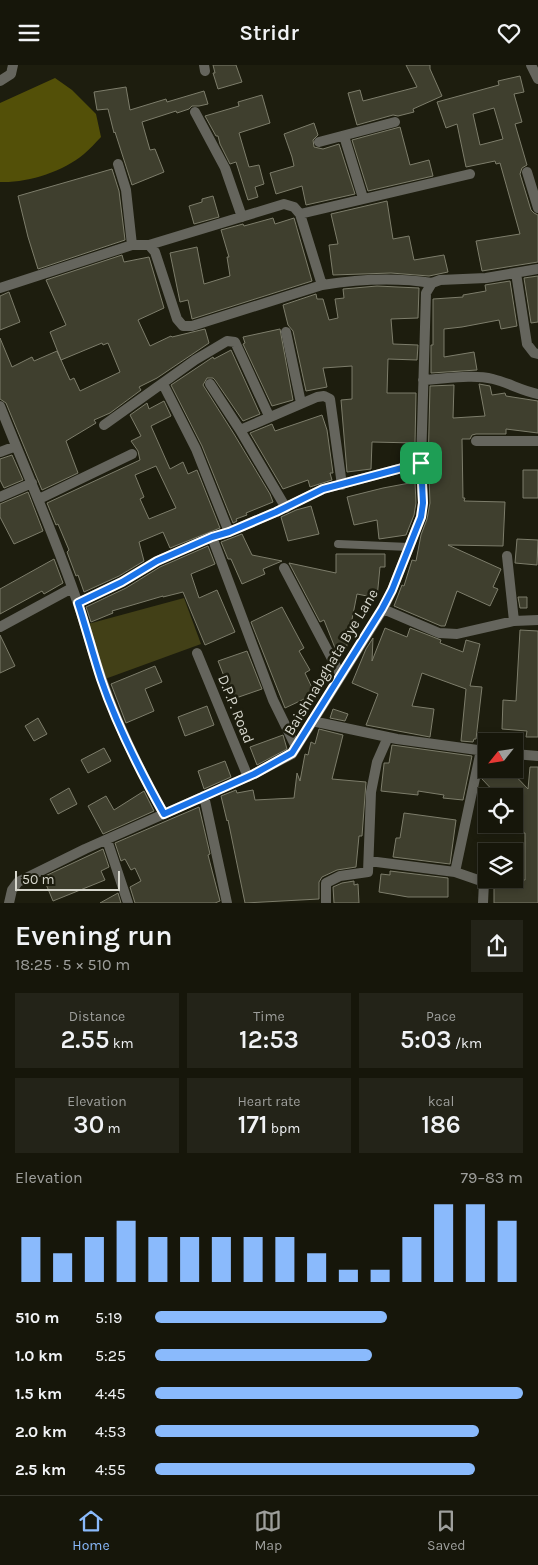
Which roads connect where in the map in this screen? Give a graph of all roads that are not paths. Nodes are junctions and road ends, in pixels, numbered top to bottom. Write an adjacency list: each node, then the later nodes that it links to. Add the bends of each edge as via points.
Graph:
1 (13, 65): 4 (street, via 11,74)
2 (531, 65): 3 (street)
3 (538, 79)
4 (0, 81)
5 (195, 111): 15 (street, via 225,168)
6 (395, 122): 7 (street)
7 (344, 136): 8 (street); 12 (street)
8 (319, 142)
9 (118, 164): 16 (street, via 126,190)
10 (527, 171): 13 (street)
11 (470, 174): 12 (street)
12 (363, 198): 14 (street)
13 (538, 208)
14 (300, 214): 15 (street, via 294,207 284,204); 21 (street)
15 (242, 217): 17 (street)
16 (132, 245): 17 (street); 22 (street)
17 (149, 245): 21 (street, via 155,252 177,319 183,326)
18 (538, 269): 19 (street)
19 (516, 273): 20 (street); 24 (street, via 527,344)
20 (432, 283): 21 (street, via 396,278); 25 (street, Baishnabghata Bye Lane, via 426,293)
21 (322, 285)
22 (0, 288)
23 (286, 332): 29 (street)
24 (538, 354)
25 (423, 380): 28 (street, via 479,377); 39 (street, Baishnabghata Bye Lane)
26 (163, 384): 31 (street, via 196,359 227,341 235,342); 32 (street); 45 (street, via 196,449)
27 (210, 384): 33 (street)
28 (538, 394)
29 (301, 403): 31 (street); 41 (street, via 324,396 330,399)
30 (0, 406): 36 (street)
31 (269, 416): 33 (street)
32 (104, 425)
33 (240, 430): 44 (street)
34 (476, 441): 35 (street)
35 (538, 441)
36 (16, 445): 37 (street); 40 (street)
37 (0, 452)
38 (132, 454): 43 (street)
39 (421, 463): 41 (street); 48 (street, Baishnabghata Bye Lane, via 421,517)
40 (32, 483): 42 (street); 43 (street)
41 (342, 485): 44 (street, via 323,489)
42 (0, 497)
43 (39, 499): 51 (street)
44 (286, 507): 45 (street)
45 (229, 532): 46 (street)
46 (212, 537): 52 (street, via 157,561); 61 (street, via 273,700)
47 (338, 543): 48 (lane)
48 (409, 547): 53 (street, Baishnabghata Bye Lane)
49 (507, 556): 55 (street)
50 (284, 568): 58 (street)
51 (72, 588): 52 (street); 56 (street)
52 (78, 603): 68 (street, via 118,721)
53 (382, 609): 55 (street, via 439,633 457,634); 58 (street, Baishnabghata Bye Lane)
54 (538, 620): 55 (street)
55 (514, 621)
56 (0, 627)
57 (197, 653): 66 (street, D.P.P. Road)
58 (340, 674): 59 (street, Baishnabghata Bye Lane)
59 (312, 721): 60 (street); 61 (street, Baishnabghata Bye Lane)
60 (388, 737): 62 (street); 70 (street, via 377,762 372,792)
61 (296, 747): 66 (street, Baishnabghata Bye Lane, via 292,753)
62 (478, 750)
63 (523, 755): 64 (street)
64 (538, 756)
65 (478, 772): 71 (street)
66 (248, 777): 67 (street, Baishnabghata Bye Lane)
67 (204, 797): 68 (street, Baishnabghata Bye Lane); 74 (street)
68 (164, 814): 69 (street, Baishnabghata Bye Lane)
69 (107, 840): 72 (street, Baishnabghata Bye Lane, via 18,882); 73 (street)
70 (369, 861): 71 (street); 75 (street, via 368,873 340,877 326,883)
71 (455, 871): 76 (street, via 484,882)
72 (9, 903)
73 (128, 903)
74 (227, 903)
75 (326, 903)
76 (482, 903)

